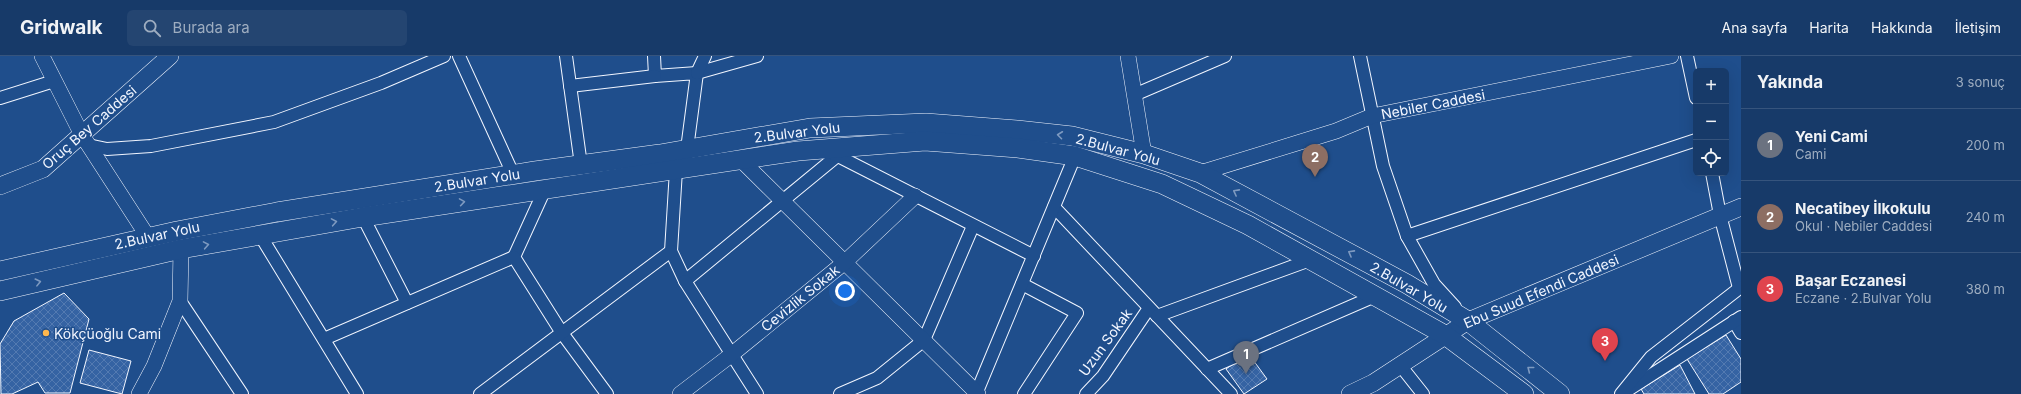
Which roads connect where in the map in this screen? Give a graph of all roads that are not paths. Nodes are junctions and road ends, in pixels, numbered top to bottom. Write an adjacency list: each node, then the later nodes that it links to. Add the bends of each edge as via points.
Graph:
1 (42, 56): 16 (street)
2 (170, 56): 22 (main road, Oruç Bey Caddesi)
3 (444, 56): 22 (street, via 381,83 274,122 151,146 107,150)
4 (459, 56): 32 (street)
5 (566, 56): 18 (street)
6 (654, 56): 15 (street)
7 (705, 56): 14 (street)
8 (758, 56): 14 (street)
9 (1128, 56): 19 (street)
10 (1225, 56): 19 (street)
11 (1360, 56): 21 (street)
12 (1671, 56): 21 (street, Nebiler Caddesi)
13 (1687, 56): 17 (street)
14 (697, 72): 15 (street); 24 (street)
15 (655, 76): 18 (street)
16 (54, 81): 20 (street); 22 (street)
17 (1693, 84)
18 (570, 86): 29 (street)
19 (1134, 95): 26 (street)
20 (0, 98)
21 (1372, 116): 31 (street, Nebiler Caddesi); 44 (street, via 1383,166)
22 (85, 140): 34 (main road, Oruç Bey Caddesi, via 43,169); 45 (street)
23 (1693, 141): 44 (street)
24 (687, 149): 26 (main road, 2.Bulvar Yolu, one-way to 24, via 1072,136 926,123 810,128); 29 (main road, 2.Bulvar Yolu); 30 (street)
25 (830, 152): 27 (main road, 2.Bulvar Yolu, via 925,141 1018,148); 28 (main road, 2.Bulvar Yolu); 36 (street); 37 (street)
26 (1144, 154): 31 (main road, 2.Bulvar Yolu)
27 (1075, 156): 38 (street); 50 (main road, 2.Bulvar Yolu, via 1162,184 1248,225)
28 (741, 160): 30 (main road, 2.Bulvar Yolu); 37 (street)
29 (581, 165): 32 (main road, 2.Bulvar Yolu)
30 (676, 170): 35 (main road, 2.Bulvar Yolu); 47 (street)
31 (1200, 173): 62 (main road, 2.Bulvar Yolu, one-way to 31, via 1407,284)
32 (513, 174): 45 (main road, 2.Bulvar Yolu, via 277,212)
33 (1713, 176): 40 (street)
34 (0, 186)
35 (545, 189): 41 (main road, 2.Bulvar Yolu, one-way to 35); 49 (street)
36 (915, 196): 42 (street); 51 (street, Cevizlik Sokak)
37 (782, 200): 51 (street); 53 (street)
38 (1054, 207): 48 (street); 60 (street)
39 (1741, 207): 40 (main road, Ebu Suud Efendi Caddesi)
40 (1720, 215): 55 (street); 62 (main road, Ebu Suud Efendi Caddesi)
41 (363, 217): 43 (main road, 2.Bulvar Yolu, one-way to 41); 59 (street)
42 (973, 226): 48 (street); 67 (street)
43 (260, 235): 46 (main road, 2.Bulvar Yolu, one-way to 43); 66 (street)
44 (1407, 236): 62 (street, via 1434,284)
45 (148, 237): 52 (main road, 2.Bulvar Yolu)
46 (182, 249): 56 (main road, 2.Bulvar Yolu, one-way to 46); 58 (street)
47 (671, 251): 53 (street); 63 (street)
48 (1034, 256): 54 (street)
49 (514, 257): 59 (street); 63 (street)
50 (1310, 260): 57 (main road, 2.Bulvar Yolu); 60 (street)
51 (845, 262): 67 (street); 68 (street, Cevizlik Sokak)
52 (0, 271)
53 (685, 280): 68 (street)
54 (1022, 284): 79 (street); 80 (street, via 1077,313)
55 (1740, 287): 87 (street, via 1651,357)
56 (0, 291)
57 (1376, 296): 65 (main road, 2.Bulvar Yolu); 70 (street)
58 (180, 301): 71 (street, via 154,366); 72 (street)
59 (407, 303): 66 (street)
60 (1153, 312): 70 (street); 81 (street, Uzun Sokak)
61 (1737, 319): 64 (street); 87 (street)
62 (1468, 321): 65 (main road, Ebu Suud Efendi Caddesi); 86 (main road, 2.Bulvar Yolu, one-way to 62)
63 (562, 334): 74 (street); 75 (street)
64 (1741, 334)
65 (1445, 335): 69 (main road, Ebu Suud Efendi Caddesi); 85 (main road, 2.Bulvar Yolu)
66 (324, 339): 73 (street)
67 (924, 340): 78 (street, via 877,378); 79 (street)
68 (731, 355): 76 (street, Cevizlik Sokak); 77 (street)
69 (1400, 365): 83 (main road, Ebu Suud Efendi Caddesi, via 1373,383); 84 (street)
70 (1207, 369): 82 (street)
71 (139, 394)
72 (242, 394)
73 (357, 394)
74 (480, 394)
75 (607, 394)
76 (680, 394)
77 (757, 394)
78 (840, 394)
79 (977, 394)
80 (1024, 394)
81 (1086, 394)
82 (1231, 394)
83 (1350, 394)
84 (1423, 394)
85 (1524, 394)
86 (1560, 394)
87 (1621, 394)

